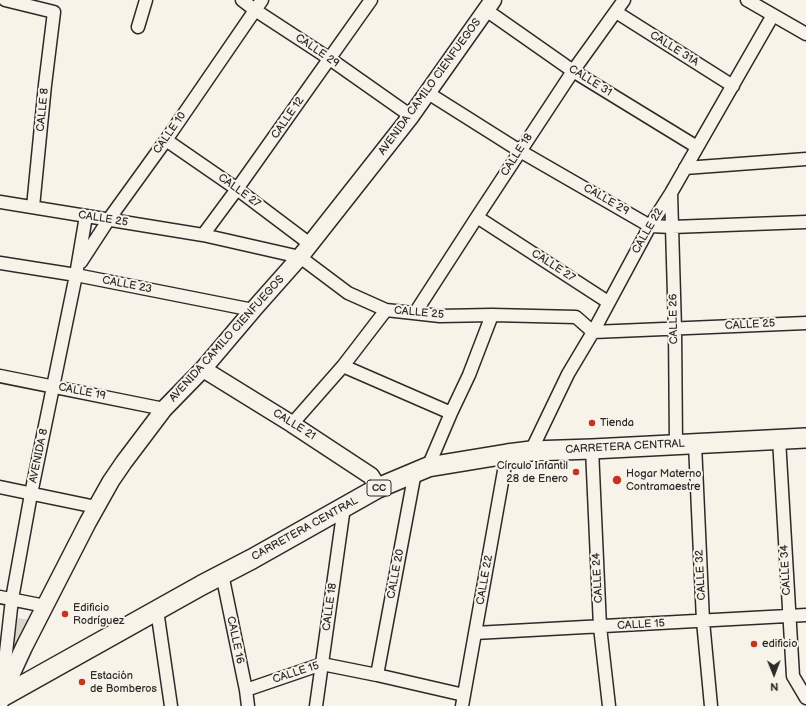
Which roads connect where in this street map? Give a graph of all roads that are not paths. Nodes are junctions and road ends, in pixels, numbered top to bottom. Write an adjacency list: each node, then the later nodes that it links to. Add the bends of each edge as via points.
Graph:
1 (6, 0): 26 (street, CALLE 8, via 54,12)
2 (146, 0): 11 (street)
3 (242, 0): 7 (street, CALLE 29)
4 (372, 0): 13 (street, CALLE 12)
5 (624, 0): 9 (street, CALLE 18)
6 (747, 0): 10 (street)
7 (259, 5): 13 (street, CALLE 29); 18 (street, CALLE 10)
8 (490, 5): 14 (street, CALLE 31); 16 (main road, AVENIDA CAMILO CIENFUEGOS)
9 (616, 12): 14 (street, CALLE 18); 15 (street, CALLE 31A)
10 (773, 15): 12 (street); 15 (street, CALLE 22)
11 (138, 28)
12 (806, 34)
13 (330, 59): 17 (street, CALLE 29); 23 (street, CALLE 12)
14 (573, 71): 19 (street, CALLE 31); 20 (street, CALLE 18)
15 (733, 86): 19 (street, CALLE 22)
16 (428, 93): 17 (main road, AVENIDA CAMILO CIENFUEGOS); 20 (street, CALLE 29)
17 (411, 116): 34 (main road, AVENIDA CAMILO CIENFUEGOS)
18 (166, 140): 23 (street, CALLE 27); 29 (street, CALLE 10)
19 (697, 147): 22 (street, CALLE 22)
20 (520, 151): 28 (street, CALLE 18); 31 (street, CALLE 29)
21 (806, 159): 22 (street)
22 (685, 168): 24 (street, CALLE 22)
23 (237, 189): 33 (street, CALLE 12); 34 (street, CALLE 27)
24 (670, 193): 31 (street, CALLE 22); 32 (street, CALLE 26)
25 (0, 202): 26 (street, CALLE 25)
26 (33, 207): 27 (street, CALLE 25)
27 (86, 216): 29 (street, CALLE 25); 37 (street, AVENIDA 8)
28 (477, 217): 38 (street, CALLE 27); 41 (street, CALLE 18)
29 (109, 220): 33 (street, CALLE 25); 37 (street, CALLE 10)
30 (806, 222): 32 (street, CALLE 29)
31 (650, 226): 32 (street, CALLE 29); 38 (street, CALLE 22)
32 (672, 227): 44 (street, CALLE 26)
33 (203, 235): 35 (street, CALLE 25)
34 (310, 244): 35 (main road, AVENIDA CAMILO CIENFUEGOS)
35 (300, 256): 39 (main road, AVENIDA CAMILO CIENFUEGOS); 40 (street, CALLE 25, via 348,293)
36 (0, 263): 37 (street, CALLE 23)
37 (77, 271): 39 (street, CALLE 23); 49 (street, AVENIDA 8)
38 (608, 302): 45 (street, CALLE 22)
39 (253, 310): 47 (main road, AVENIDA CAMILO CIENFUEGOS)
40 (386, 310): 41 (street, CALLE 25); 46 (street)
41 (415, 313): 42 (street, CALLE 25, via 440,316)
42 (492, 316): 45 (street, CALLE 25, via 576,317); 51 (street, CALLE 20, via 469,375)
43 (806, 323): 44 (street, CALLE 25)
44 (675, 329): 45 (street, CALLE 25); 55 (street, CALLE 26)
45 (593, 332): 57 (street, CALLE 22, via 568,374)
46 (343, 366): 51 (street); 52 (street)
47 (203, 369): 50 (main road, AVENIDA CAMILO CIENFUEGOS); 52 (main road, CALLE 21)
48 (0, 376): 49 (street, CALLE 19)
49 (53, 386): 50 (street, CALLE 19); 62 (street, AVENIDA 8)
50 (164, 409): 63 (main road, AVENIDA CAMILO CIENFUEGOS, via 124,462)
51 (451, 412): 59 (street, CALLE 20)
52 (292, 424): 61 (main road, CALLE 21, via 371,476)
53 (806, 438): 54 (highway, CARRETERA CENTRAL / CC)
54 (779, 439): 55 (highway, CARRETERA CENTRAL / CC); 71 (street, CALLE 34)
55 (686, 444): 56 (highway, CARRETERA CENTRAL / CC); 72 (street, CALLE 32)
56 (592, 450): 57 (highway, CARRETERA CENTRAL / CC); 73 (street, CALLE 24)
57 (530, 451): 58 (highway, CARRETERA CENTRAL / CC)
58 (507, 454): 59 (highway, CARRETERA CENTRAL / CC); 74 (street, CALLE 22)
59 (422, 470): 61 (highway, CARRETERA CENTRAL / CC); 78 (street, CALLE 20)
60 (0, 487): 62 (street)
61 (378, 488): 64 (highway, CARRETERA CENTRAL / CC)
62 (31, 494): 63 (street); 67 (street, AVENIDA 8)
63 (96, 507): 68 (main road, AVENIDA CAMILO CIENFUEGOS)
64 (344, 507): 65 (highway, CARRETERA CENTRAL / CC); 76 (street, CALLE 18)
65 (222, 574): 69 (highway, CARRETERA CENTRAL / CC); 79 (street, CALLE 16)
66 (0, 597): 67 (street)
67 (12, 599): 68 (street); 81 (street, AVENIDA 8)
68 (45, 606): 75 (main road, AVENIDA CAMILO CIENFUEGOS)
69 (157, 610): 77 (highway, CARRETERA CENTRAL / CC); 83 (street)
70 (806, 615): 71 (street, CALLE 15)
71 (789, 617): 72 (street, CALLE 15); 80 (street, CALLE 34, via 793,676)
72 (703, 621): 73 (street, CALLE 15); 87 (street, CALLE 32)
73 (600, 627): 74 (street, CALLE 15); 86 (street, CALLE 24)
74 (475, 633): 82 (street, CALLE 22)
75 (19, 660): 77 (main road, via 30,675); 81 (main road, AVENIDA CAMILO CIENFUEGOS)
76 (322, 664): 78 (street, CALLE 15); 79 (street, CALLE 15); 85 (street, CALLE 18)
77 (40, 675): 81 (highway, CARRETERA CENTRAL / CC)
78 (377, 675): 82 (street, CALLE 15)
79 (246, 690): 84 (street, CALLE 16)
80 (806, 698)
81 (0, 699)
82 (462, 700)
83 (171, 706)
84 (248, 706)
85 (316, 706)
86 (609, 706)
87 (711, 706)

